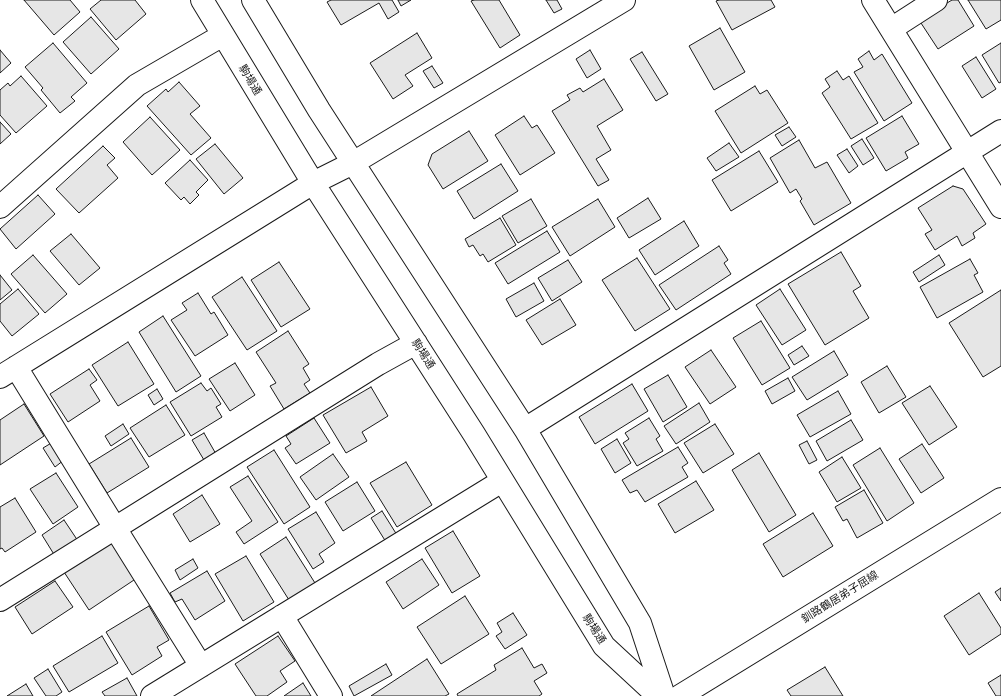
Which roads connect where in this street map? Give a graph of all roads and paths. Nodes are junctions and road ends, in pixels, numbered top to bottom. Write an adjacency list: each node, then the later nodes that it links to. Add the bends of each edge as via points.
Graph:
1 (202, 0): 7 (street, 駒場通)
2 (253, 0): 10 (street)
3 (624, 0): 10 (street)
4 (873, 0): 6 (street)
5 (936, 0): 6 (street)
6 (891, 29): 9 (street)
7 (223, 35): 11 (street, 駒場通); 12 (street, via 137,85)
8 (1001, 131): 9 (street)
9 (967, 152): 13 (street); 16 (street)
10 (353, 163): 11 (street); 16 (street)
11 (313, 183): 14 (street, 駒場通); 15 (street)
12 (0, 207)
13 (1001, 207)
14 (416, 343): 17 (street, 駒場通); 19 (street, via 378,364)
15 (8, 372): 19 (street)
16 (525, 430): 26 (street, via 640,623)
17 (502, 481): 21 (street); 25 (street, 駒場通, via 604,646)
18 (1001, 499): 27 (street, 釧路鶴居弟子屈線)
19 (115, 528): 20 (street); 22 (street)
20 (0, 600)
21 (282, 616): 22 (street); 24 (street)
22 (201, 666): 23 (street)
23 (152, 696)
24 (331, 696)
25 (658, 696)
26 (664, 696)
27 (680, 696)

